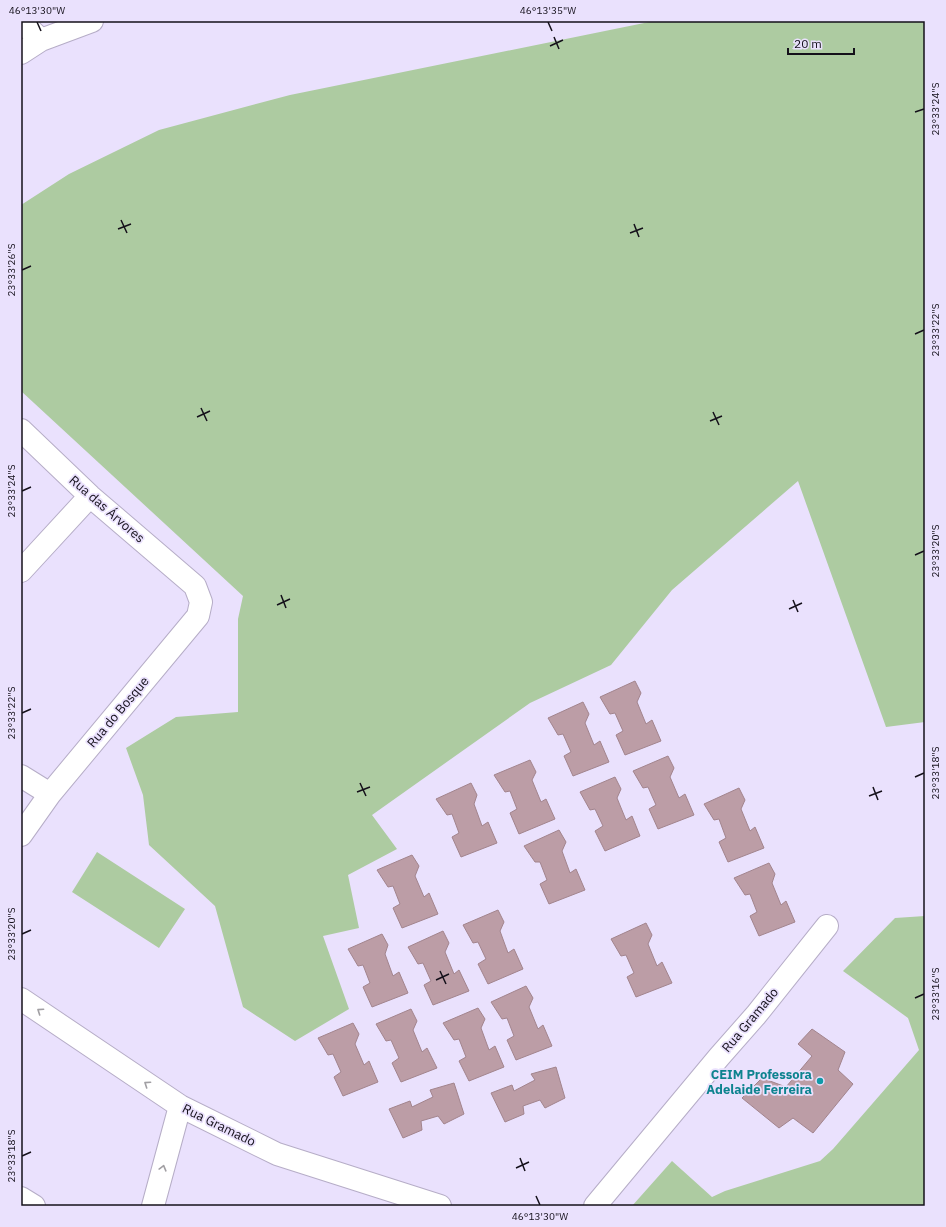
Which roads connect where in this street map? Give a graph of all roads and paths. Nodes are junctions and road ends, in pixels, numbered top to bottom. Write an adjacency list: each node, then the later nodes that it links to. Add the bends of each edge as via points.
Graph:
1 (21, 21): 3 (street)
2 (92, 21): 3 (street)
3 (41, 40): 4 (street)
4 (21, 53)
5 (21, 430): 6 (street, Rua das Árvores)
6 (90, 496): 7 (street); 8 (street, Rua das Árvores)
7 (21, 571)
8 (195, 586): 10 (street, Rua do Bosque, via 201,602 198,616)
9 (21, 776): 10 (street)
10 (50, 794): 11 (street, Rua do Bosque)
11 (21, 835)
12 (827, 926): 19 (street, Rua Gramado, via 756,1016 719,1056)
13 (21, 999): 14 (street, Rua Gramado, one-way to 13)
14 (180, 1106): 17 (street, one-way to 14); 18 (street, Rua Gramado, via 277,1154)
15 (21, 1198): 16 (street)
16 (34, 1206)
17 (153, 1206)
18 (440, 1206)
19 (595, 1206)

